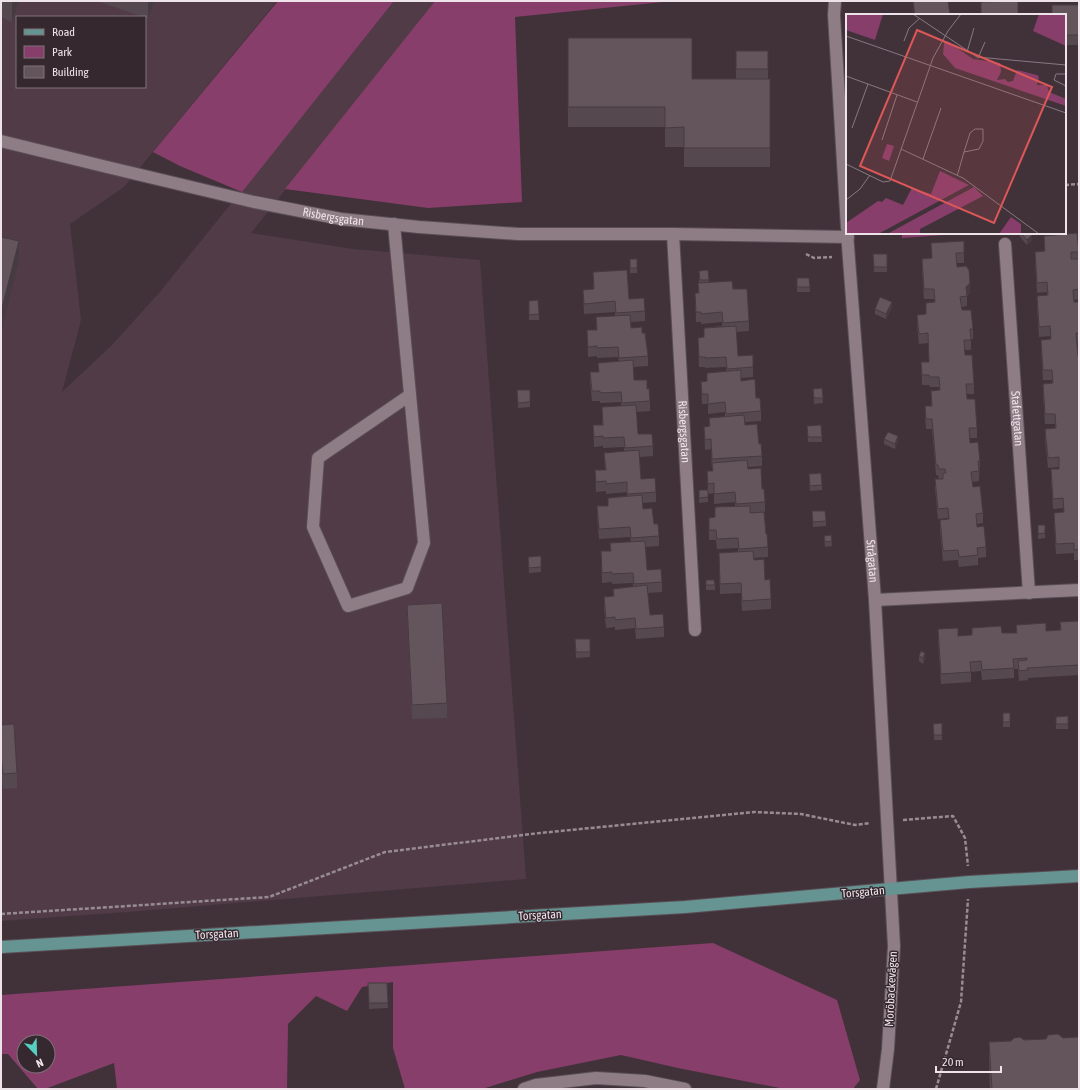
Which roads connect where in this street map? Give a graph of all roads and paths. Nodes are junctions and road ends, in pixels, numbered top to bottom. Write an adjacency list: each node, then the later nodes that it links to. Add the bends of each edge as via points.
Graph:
1 (835, 1): 5 (street, Strågatan)
2 (1, 141): 6 (street, Risbergsgatan, via 254,202 341,219)
3 (1079, 184): 4 (path)
4 (1066, 185)
5 (846, 216)
6 (394, 224): 8 (street, Risbergsgatan, via 518,234); 11 (street)
7 (846, 233): 8 (street, Risbergsgatan)
8 (674, 234): 15 (street, Risbergsgatan)
9 (847, 234): 14 (street, Strågatan)
10 (1005, 244): 13 (street, Stafettgatan)
11 (410, 395): 11 (street, via 424,543 407,588 348,606 313,527 318,458)
12 (1079, 590): 13 (street)
13 (1029, 593): 14 (street)
14 (875, 600): 16 (street, Strågatan)
15 (695, 630)
16 (888, 821): 18 (path, via 953,816 965,838); 19 (street, Strågatan); 20 (path, via 855,825 801,814 754,812 540,833 385,852 269,897)
17 (1079, 876): 18 (main road, Torsgatan)
18 (969, 882): 19 (main road, Torsgatan); 26 (path, via 961,1002)
19 (891, 889): 21 (main road, Torsgatan, via 685,907); 25 (street, Moröbackevägen, via 894,946)
20 (1, 914)
21 (1, 947)
22 (589, 1084): 23 (street, via 536,1086); 24 (street, via 596,1078 645,1080)
23 (524, 1089)
24 (683, 1089)
25 (883, 1089)
26 (936, 1089)

